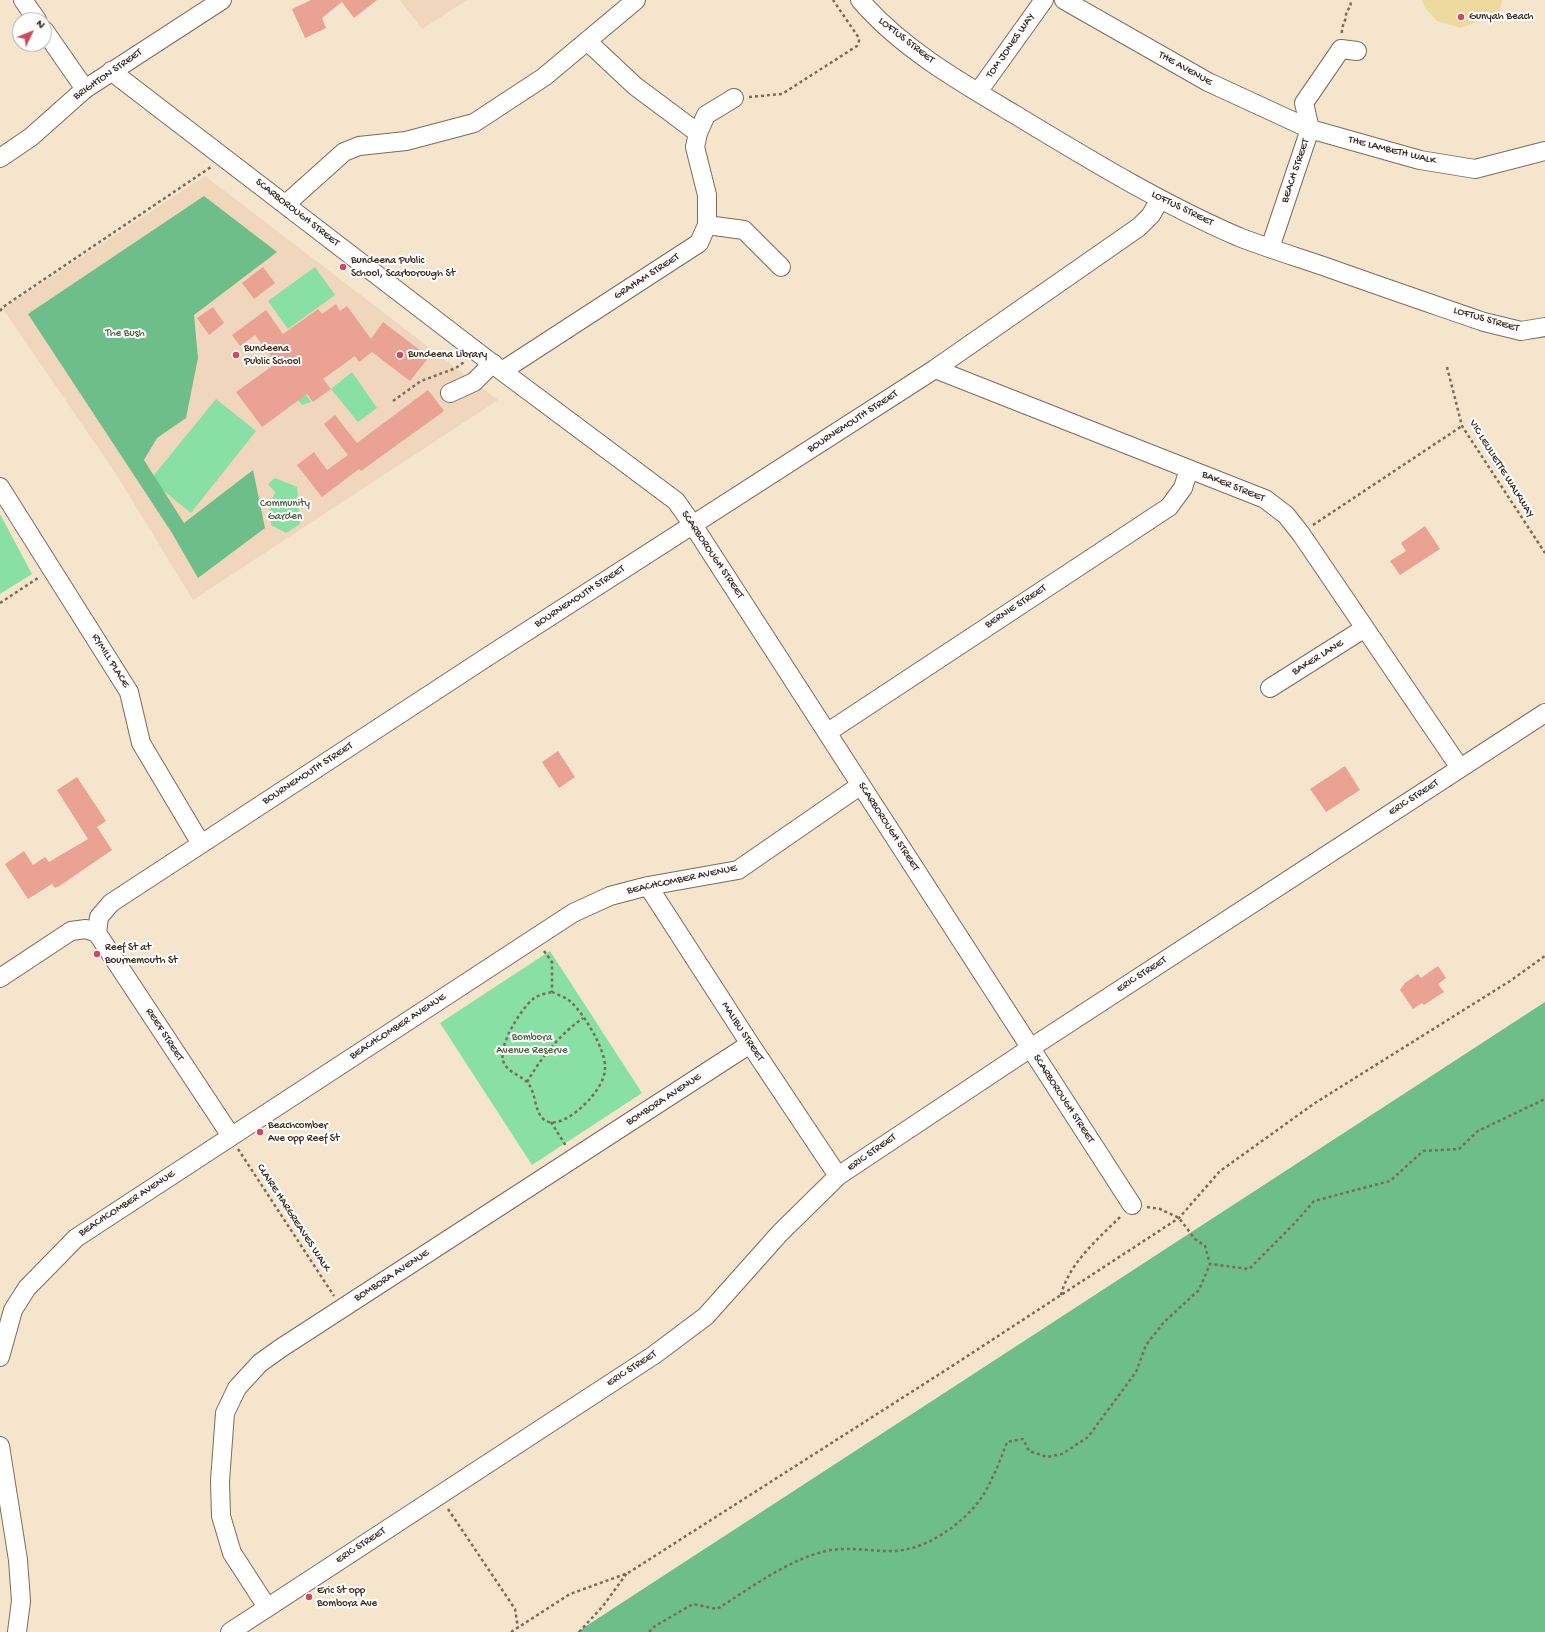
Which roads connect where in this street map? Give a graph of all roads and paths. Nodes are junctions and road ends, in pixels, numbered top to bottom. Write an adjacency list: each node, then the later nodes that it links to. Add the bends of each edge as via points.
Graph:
1 (23, 0): 9 (street)
2 (222, 0): 13 (street, BRIGHTON STREET)
3 (636, 0): 10 (street)
4 (833, 0): 16 (path, via 859,38 857,46 782,94)
5 (860, 0): 15 (street, LOFTUS STREET, via 898,37)
6 (1044, 0): 15 (street, TOM JONES WAY)
7 (1064, 0): 17 (street, THE AVENUE, via 1208,82)
8 (1350, 0): 12 (path, via 1351,6 1346,12 1342,27 1344,37 1352,43)
9 (31, 12)
10 (587, 41): 18 (street, via 635,86); 23 (street, via 544,77 474,123 406,141 359,146 344,152)
11 (52, 42): 14 (street)
12 (1354, 50): 17 (street, BEACH STREET, via 1341,49 1304,103)
13 (111, 71): 14 (street, BRIGHTON STREET); 20 (street, SCARBOROUGH STREET)
14 (85, 89): 21 (street, BRIGHTON STREET, via 31,137)
15 (978, 92): 22 (street, LOFTUS STREET)
16 (734, 98): 18 (street, via 706,115)
17 (1310, 129): 19 (street, THE LAMBETH WALK, via 1420,160 1475,169); 25 (street, BEACH STREET)
18 (698, 133): 24 (street, via 695,147 707,195)
19 (1545, 151)
20 (225, 157): 23 (street, SCARBOROUGH STREET); 27 (path)
21 (0, 158)
22 (1160, 199): 25 (street, LOFTUS STREET, via 1240,237); 32 (street, BOURNEMOUTH STREET, via 1151,215 1138,227)
23 (286, 204): 30 (street, SCARBOROUGH STREET)
24 (707, 225): 26 (street, via 744,230); 30 (street, GRAHAM STREET, via 699,243)
25 (1270, 248): 28 (street, LOFTUS STREET, via 1484,322 1521,331)
26 (781, 267)
27 (0, 311)
28 (1545, 326)
29 (468, 359): 34 (path, via 456,368 421,381)
30 (497, 367): 33 (street, GRAHAM STREET); 38 (street, SCARBOROUGH STREET, via 676,501)
31 (1447, 367): 35 (path, VIC LEULIETTE WALKWAY)
32 (935, 370): 36 (street, BAKER STREET); 38 (street, BOURNEMOUTH STREET)
33 (450, 393)
34 (393, 401)
35 (1462, 426): 39 (path); 40 (path, VIC LEULIETTE WALKWAY)
36 (1189, 470): 39 (street, BAKER STREET, via 1265,499 1286,515); 46 (street, BERNIE STREET, via 1183,488 1169,507)
37 (0, 487): 41 (street, RYMILL PLACE)
38 (693, 525): 46 (street, SCARBOROUGH STREET); 49 (street, BOURNEMOUTH STREET)
39 (1301, 534): 43 (street, BAKER STREET)
40 (1545, 553)
41 (52, 569): 42 (path); 49 (street, RYMILL PLACE, via 129,692 141,743)
42 (0, 603)
43 (1365, 628): 44 (street, BAKER LANE); 47 (street, BAKER STREET)
44 (1270, 688)
45 (1545, 713): 47 (street, ERIC STREET)
46 (828, 732): 48 (street, SCARBOROUGH STREET)
47 (1460, 768): 58 (street, ERIC STREET)
48 (861, 785): 50 (street, BEACHCOMBER AVENUE, via 738,870); 58 (street, SCARBOROUGH STREET)
49 (201, 844): 51 (street, BOURNEMOUTH STREET, via 110,903 99,917)
50 (648, 886): 52 (street, BEACHCOMBER AVENUE, via 610,896 574,913); 57 (street, MALIBU STREET)
51 (97, 933): 54 (street, via 86,929 71,931); 62 (street, REEF STREET)
52 (535, 937): 55 (path, via 552,962); 62 (street, BEACHCOMBER AVENUE)
53 (1545, 956): 66 (path, via 1510,981 1315,1103 1220,1171)
54 (0, 978)
55 (552, 992): 56 (path, via 570,1001); 59 (path, via 533,999 510,1032 503,1049 503,1061 510,1070)
56 (583, 1018): 59 (path, via 565,1031 534,1069); 61 (path, via 600,1048 604,1074 596,1092 582,1108 567,1118)
57 (750, 1044): 63 (street, BOMBORA AVENUE); 64 (street, MALIBU STREET)
58 (1030, 1049): 64 (street, ERIC STREET); 65 (street, SCARBOROUGH STREET)
59 (527, 1082): 61 (path, via 539,1113)
60 (1545, 1099): 67 (path, via 1478,1131 1459,1149 1423,1151 1390,1181 1314,1201 1249,1269)
61 (551, 1122): 63 (path)
62 (231, 1136): 69 (path, CLAIRE HARGREAVES WALK); 70 (street, BEACHCOMBER AVENUE, via 76,1238 46,1266 13,1310)
63 (574, 1159): 69 (street, BOMBORA AVENUE)
64 (838, 1176): 72 (street, ERIC STREET, via 780,1233 706,1316 654,1355)
65 (1132, 1205): 66 (path, via 1160,1208); 68 (path, via 1090,1248 1064,1281)
66 (1179, 1218): 67 (path, via 1195,1239 1205,1246); 68 (path)
67 (1210, 1264): 80 (path, via 1199,1290 1164,1322 1146,1345 1136,1372 1088,1437 1062,1454 1047,1457 1029,1451 1023,1439 1007,1442 999,1466 984,1493 966,1515 946,1531 928,1542 902,1550 827,1551 773,1574 717,1609 693,1604)
68 (1060, 1295): 73 (path)
69 (342, 1308): 74 (street, BOMBORA AVENUE, via 260,1363 237,1388 225,1413 220,1481 221,1516 232,1552)
70 (0, 1357)
71 (0, 1446): 76 (street, via 18,1560 21,1601)
72 (439, 1496): 74 (street, ERIC STREET); 75 (path, via 515,1609)
73 (628, 1573): 75 (path, via 570,1594); 79 (path)
74 (267, 1607): 77 (street, ERIC STREET)
75 (518, 1628): 78 (path)
76 (17, 1632)
77 (230, 1632)
78 (511, 1632)
79 (579, 1632)
80 (649, 1632)

